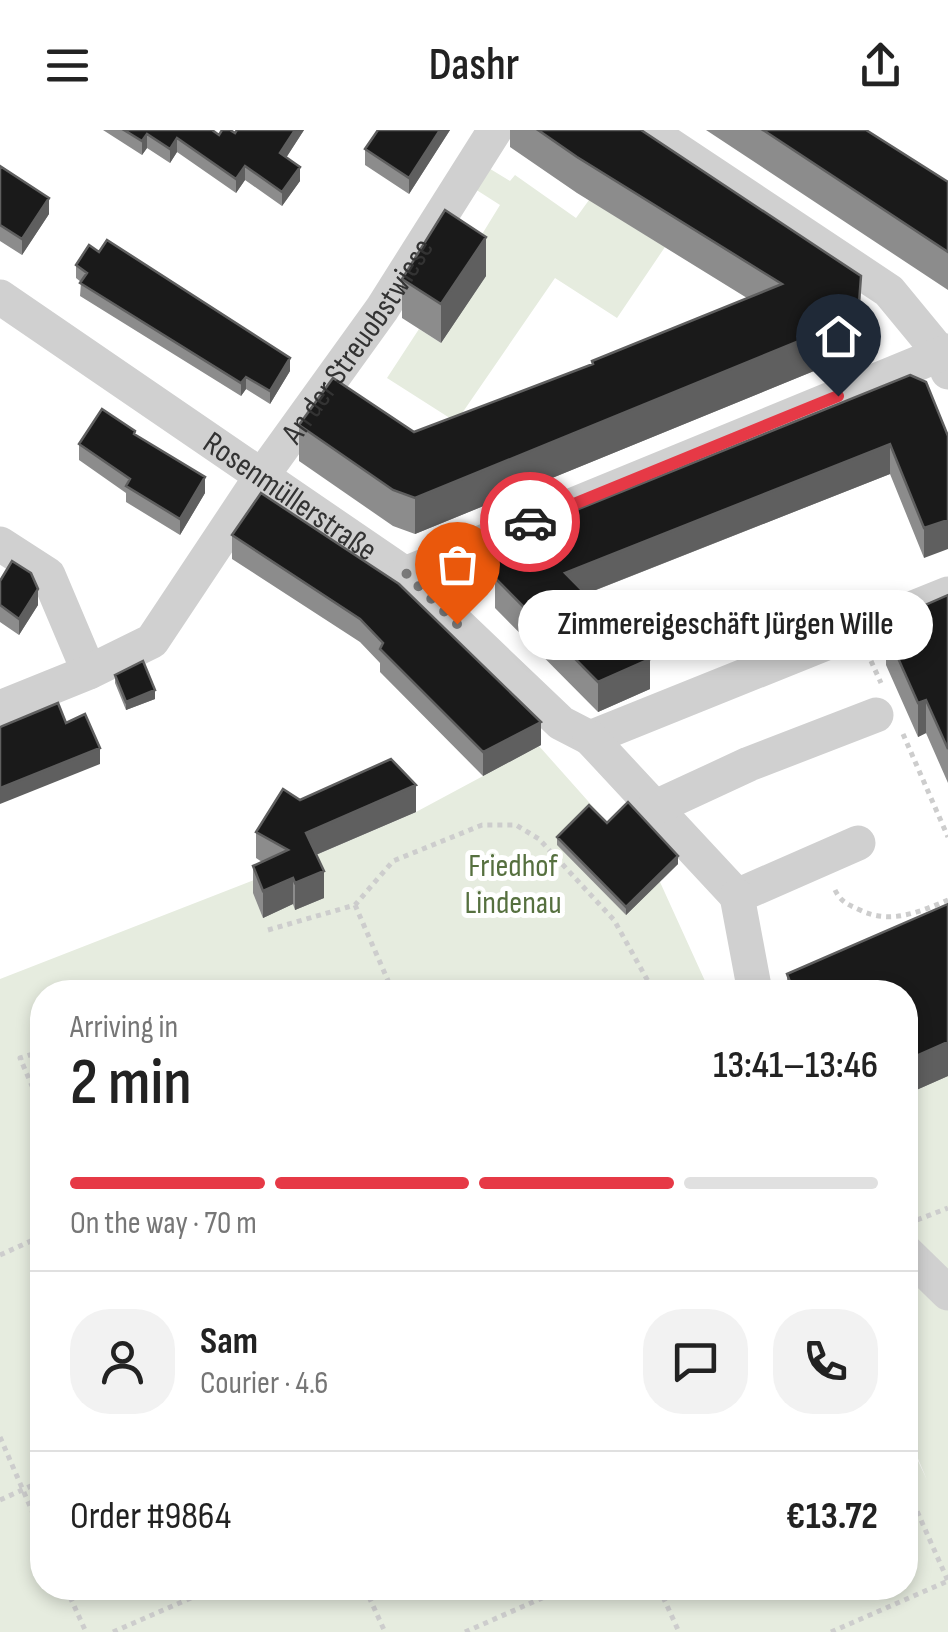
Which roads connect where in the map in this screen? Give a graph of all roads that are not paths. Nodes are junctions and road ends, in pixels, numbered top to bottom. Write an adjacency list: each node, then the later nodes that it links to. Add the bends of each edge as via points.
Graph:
1 (495, 130): 5 (street, An der Streuobstwiese, via 382,309)
2 (647, 130): 4 (street, via 889,291)
3 (0, 297): 5 (street, Rosenmüllerstraße)
4 (946, 359): 7 (street)
5 (261, 478): 7 (street, Rosenmüllerstraße); 9 (street, An der Streuobstwiese, via 152,641)
6 (0, 544): 9 (street, via 48,575)
7 (406, 574): 12 (street, Rosenmüllerstraße)
8 (948, 594): 12 (street)
9 (89, 672): 10 (street, An der Streuobstwiese)
10 (0, 708)
11 (876, 715): 13 (street)
12 (576, 731): 13 (street, Rosenmüllerstraße)
13 (654, 808): 15 (street, Rosenmüllerstraße)
14 (858, 844): 15 (street)
15 (736, 896): 16 (street)
16 (753, 980)
17 (918, 1264): 18 (street)
18 (948, 1293)

